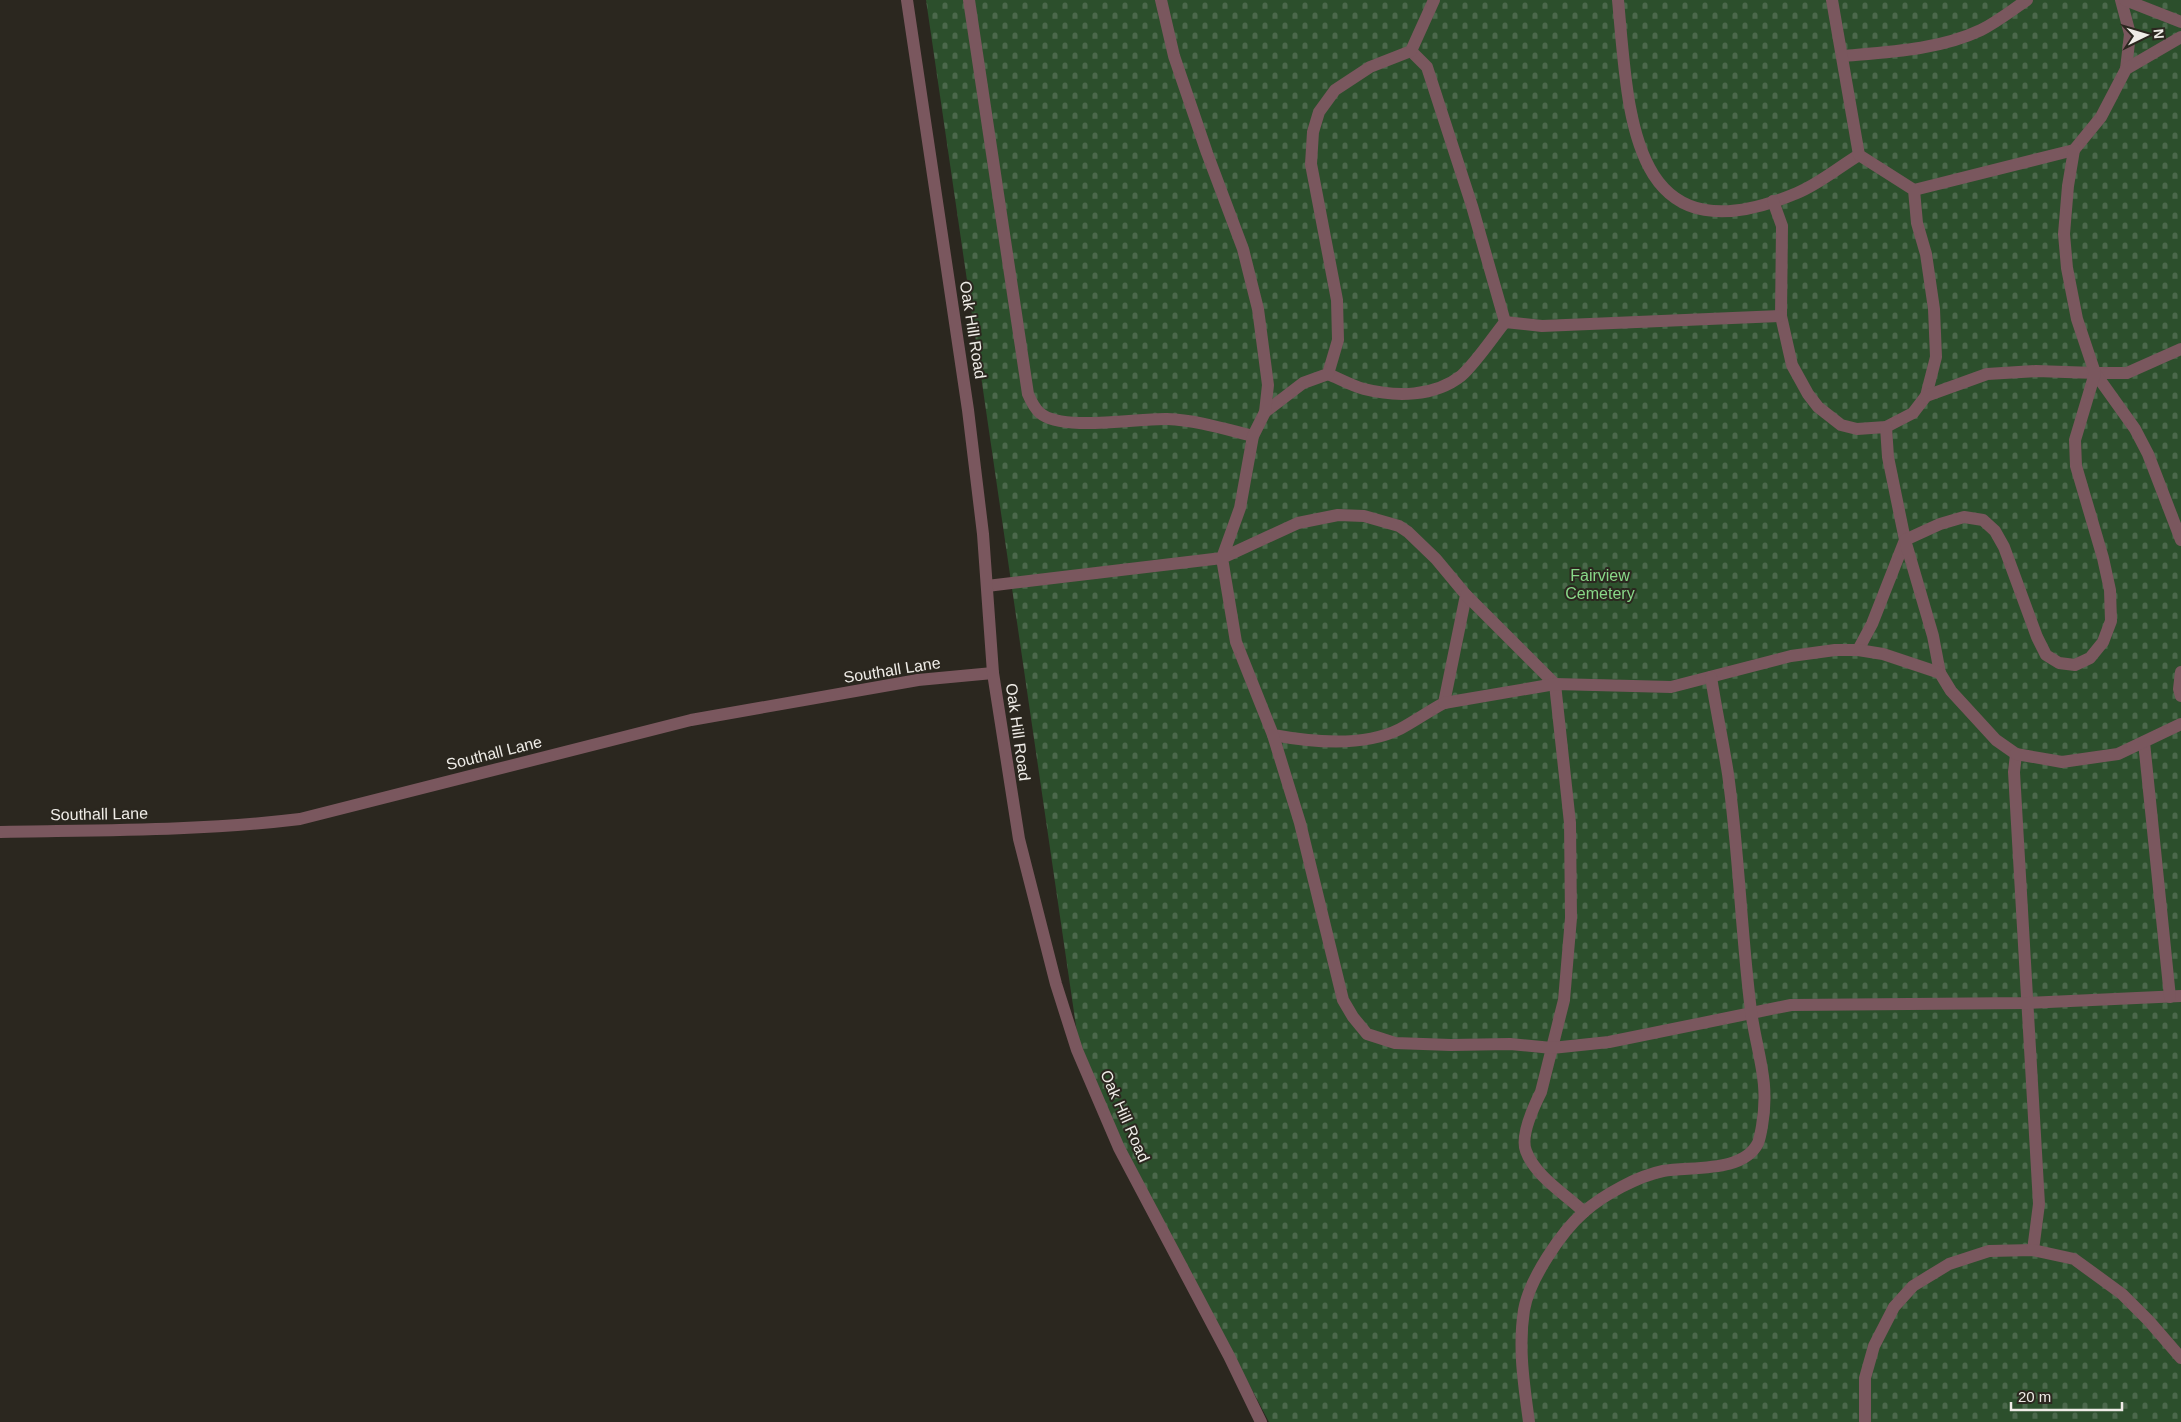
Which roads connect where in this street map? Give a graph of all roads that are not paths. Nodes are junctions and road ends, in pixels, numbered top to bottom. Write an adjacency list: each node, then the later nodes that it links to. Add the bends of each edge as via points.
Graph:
1 (907, 0): 31 (street, Oak Hill Road, via 968,410)
2 (969, 0): 27 (street, via 1028,394 1033,405 1040,414 1072,423 1168,419)
3 (1161, 0): 25 (street, via 1174,56 1243,249 1258,309 1268,385)
4 (1434, 0): 12 (street)
5 (1618, 0): 18 (street, via 1627,100 1637,142 1653,176 1669,194 1687,205 1713,210 1747,209)
6 (1832, 0): 13 (street)
7 (2027, 0): 13 (street, via 1983,29 1962,38 1905,50)
8 (2121, 0): 14 (street, via 2130,34)
9 (2125, 0): 10 (street)
10 (2181, 22)
11 (2181, 37): 14 (street)
12 (1411, 52): 20 (street, via 1427,67); 23 (street, via 1370,67 1335,90 1319,112 1313,132 1311,164 1337,300 1338,340)
13 (1842, 56): 16 (street)
14 (2126, 69): 15 (street, via 2101,117)
15 (2074, 150): 17 (street); 22 (street, via 2064,234 2067,268)
16 (1859, 155): 17 (street); 18 (street, via 1799,193)
17 (1914, 190): 24 (street, via 1936,330 1936,357)
18 (1773, 201): 19 (street, via 1782,226)
19 (1782, 316): 20 (street, via 1542,326); 26 (street, via 1792,365 1818,407 1841,425 1856,429)
20 (1506, 322): 23 (street, via 1462,375 1428,392 1396,394 1363,389)
21 (2181, 349): 22 (street, via 2128,373)
22 (2095, 373): 24 (street, via 2036,371 1988,374); 28 (street, via 2075,440 2076,466 2103,558 2110,590 2111,620 2103,642 2090,658 2075,665 2059,663 2046,655 2036,638 2004,547 1995,531 1983,520 1964,517); 29 (street, via 2136,429)
23 (1328, 374): 25 (street, via 1303,383)
24 (1926, 396): 26 (street, via 1913,413)
25 (1265, 412): 27 (street)
26 (1886, 427): 28 (street, via 1888,457)
27 (1253, 436): 30 (street, via 1240,508)
28 (1905, 540): 33 (street, via 1872,624); 36 (street, via 1933,636)
29 (2181, 540)
30 (1222, 558): 31 (street); 32 (street, via 1298,523 1338,515 1364,516 1399,526 1408,532); 42 (street, via 1236,642)
31 (987, 586): 35 (street, Oak Hill Road)
32 (1466, 595): 38 (street); 40 (street)
33 (1858, 650): 36 (street, via 1883,654); 37 (street, via 1791,656)
34 (2181, 672): 39 (street)
35 (993, 673): 45 (street, Southall Lane, via 918,680 691,720 300,819 174,828); 53 (street, Oak Hill Road, via 1019,839 1056,984 1077,1050 1119,1148)
36 (1940, 673): 44 (street, via 1951,691 1996,740)
37 (1711, 677): 38 (street, via 1671,687); 48 (street, via 1728,775)
38 (1554, 684): 40 (street); 49 (street, via 1570,823 1572,884 1564,1000)
39 (2181, 696)
40 (1444, 703): 42 (street, via 1399,729 1370,738 1303,740)
41 (2181, 724): 43 (street)
42 (1273, 735): 49 (street, via 1300,823 1343,1000 1368,1034 1395,1043 1510,1044)
43 (2144, 742): 44 (street, via 2118,754 2062,762); 46 (street)
44 (2016, 754): 47 (street, via 2014,772)
45 (0, 832)
46 (2175, 996): 47 (street)
47 (2028, 1003): 48 (street, via 1791,1005); 51 (street, via 2039,1204)
48 (1751, 1013): 49 (street, via 1609,1042); 50 (street, via 1763,1066 1765,1106 1759,1142 1751,1154 1738,1162 1662,1172 1617,1190)
49 (1552, 1048): 50 (street, via 1541,1092 1524,1137 1525,1150 1538,1170)
50 (1584, 1212): 54 (street, via 1545,1260 1524,1310 1521,1354)
51 (2033, 1250): 52 (street, via 2074,1259 2122,1294); 55 (street, via 1988,1251 1949,1264 1914,1286 1894,1307 1874,1346 1865,1378)
52 (2181, 1358)
53 (1262, 1422)
54 (1529, 1422)
55 (1866, 1422)

